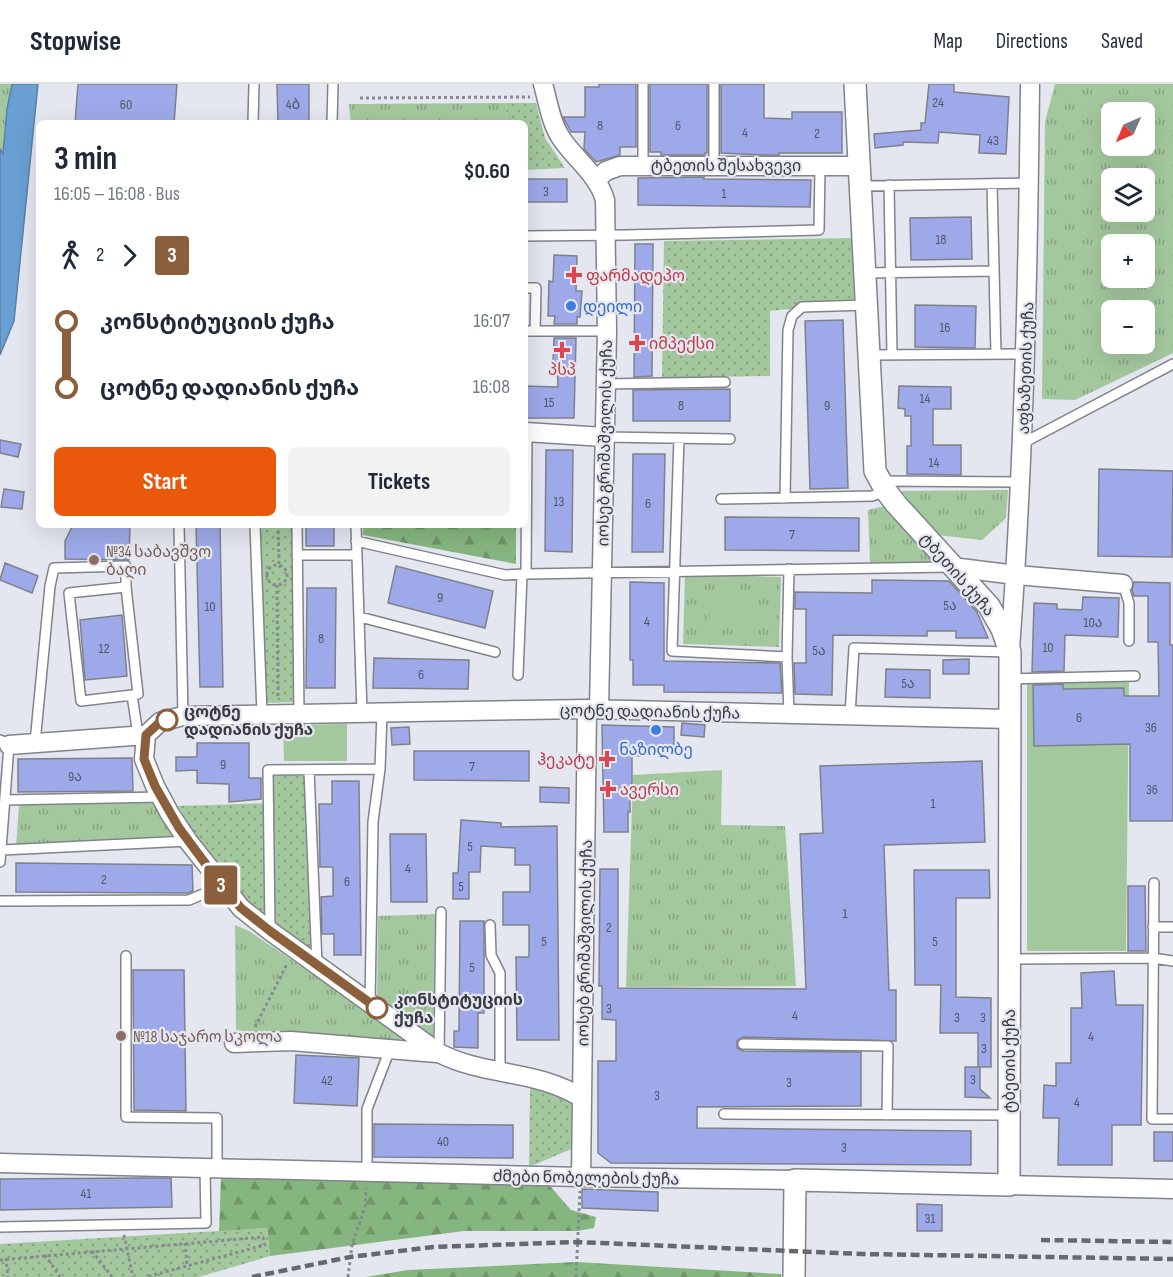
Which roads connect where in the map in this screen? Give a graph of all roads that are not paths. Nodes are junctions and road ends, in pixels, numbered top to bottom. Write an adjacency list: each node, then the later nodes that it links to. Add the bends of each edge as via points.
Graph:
1 (254, 84): 8 (lane)
2 (333, 84): 9 (lane)
3 (643, 84): 10 (lane)
4 (714, 84): 11 (lane)
5 (855, 84): 13 (street, ტბეთის ქუჩა)
6 (1030, 84): 15 (street, აფხაზეთის ქუჩა)
7 (545, 91): 14 (street, via 560,137)
8 (253, 120)
9 (332, 120)
10 (643, 165): 11 (street, ტბეთის შესახვევი); 14 (street, ტბეთის შესახვევი, via 621,166)
11 (714, 166): 12 (street, ტბეთის შესახვევი)
12 (820, 166): 13 (street, ტბეთის შესახვევი); 19 (lane, via 819,230)
13 (860, 176): 17 (lane); 21 (street, ტბეთის ქუჩა)
14 (596, 180): 19 (street, იოსებ გრიშაშვილის ქუჩა, via 605,200)
15 (1029, 183): 16 (lane); 28 (street, აფხაზეთის ქუჩა)
16 (992, 184): 17 (lane); 20 (lane)
17 (890, 185): 22 (lane)
18 (528, 236): 19 (lane)
19 (607, 236): 26 (street, იოსებ გრიშაშვილის ქუჩა)
20 (994, 271): 22 (lane); 27 (lane)
21 (866, 273): 22 (lane); 24 (street, ტბეთის ქუჩა)
22 (891, 273): 30 (lane)
23 (528, 288): 25 (lane, via 536,288)
24 (867, 304): 29 (street, ტბეთის ქუჩა); 41 (lane, via 802,307 792,316 788,330)
25 (530, 331): 26 (lane)
26 (607, 331): 33 (street, იოსებ გრიშაშვილის ქუჩა)
27 (996, 354): 28 (lane); 30 (lane)
28 (1026, 354): 38 (street, აფხაზეთის ქუჩა)
29 (870, 355): 30 (lane); 40 (street, ტბეთის ქუჩა, via 875,471)
30 (892, 355)
31 (1173, 364): 38 (lane)
32 (725, 382): 33 (lane)
33 (605, 384): 35 (street, იოსებ გრიშაშვილის ქუჩა)
34 (528, 432): 35 (street)
35 (604, 437): 36 (lane); 54 (street, იოსებ გრიშაშვილის ქუჩა)
36 (679, 438): 37 (lane); 53 (lane)
37 (730, 439)
38 (1023, 442): 39 (street, აფხაზეთის ქუჩა)
39 (1020, 482): 40 (lane); 56 (street, აფხაზეთის ქუჩა)
40 (883, 486): 41 (lane, via 872,496); 51 (street, ტბეთის ქუჩა)
41 (785, 498): 42 (lane)
42 (721, 499)
43 (179, 528): 75 (lane)
44 (255, 528): 73 (lane)
45 (297, 528): 49 (lane)
46 (356, 528): 48 (lane)
47 (525, 528): 55 (lane)
48 (356, 541): 50 (lane); 55 (lane)
49 (297, 555): 50 (lane); 71 (lane)
50 (356, 555): 59 (lane)
51 (952, 567): 52 (lane); 56 (street); 62 (street, ტბეთის ქუჩა, via 989,606)
52 (789, 569): 53 (lane); 63 (lane)
53 (676, 571): 54 (lane); 63 (lane, via 672,651)
54 (602, 572): 55 (lane); 68 (street, იოსებ გრიშაშვილის ქუჩა)
55 (524, 575): 64 (lane)
56 (1016, 575): 57 (street); 62 (street, აფხაზეთის ქუჩა)
57 (1123, 584): 60 (lane, via 1129,603)
58 (126, 587): 67 (lane, via 138,694); 67 (lane, via 69,593 81,700); 79 (lane, via 126,566 54,568)
59 (360, 617): 61 (lane); 69 (lane)
60 (1129, 641)
61 (495, 652)
62 (1010, 652): 66 (street, ტბეთის ქუჩა); 74 (lane, via 854,648)
63 (787, 657): 72 (lane)
64 (518, 675)
65 (1135, 676): 66 (lane)
66 (1010, 679): 76 (street, ტბეთის ქუჩა)
67 (132, 695): 77 (lane)
68 (593, 709): 70 (street, ცოტნე დადიანის ქუჩა); 72 (street, ცოტნე დადიანის ქუჩა); 106 (street, იოსებ გრიშაშვილის ქუჩა)
69 (362, 713): 70 (street, ცოტნე დადიანის ქუჩა); 71 (street, ცოტნე დადიანის ქუჩა)
70 (382, 713): 80 (lane)
71 (298, 714): 73 (street, ცოტნე დადიანის ქუჩა)
72 (789, 714): 74 (street, ცოტნე დადიანის ქუჩა)
73 (270, 715): 75 (street, ცოტნე დადიანის ქუჩა)
74 (850, 715): 76 (street, ცოტნე დადიანის ქუჩა)
75 (183, 716): 77 (street, ცოტნე დადიანის ქუჩა, via 160,722)
76 (1010, 720): 97 (street, ტბეთის ქუჩა)
77 (142, 735): 79 (street, ცოტნე დადიანის ქუჩა); 82 (street, via 144,759)
78 (5, 742): 79 (street, ცოტნე დადიანის ქუჩა); 83 (lane)
79 (35, 743)
80 (380, 769): 81 (lane); 100 (lane, via 373,822)
81 (309, 770): 94 (lane, via 268,770); 99 (lane)
82 (161, 797): 83 (lane); 84 (street)
83 (5, 800): 85 (lane)
84 (188, 841): 85 (lane); 88 (street)
85 (2, 850): 86 (lane)
86 (0, 862)
87 (1154, 883): 92 (lane)
88 (222, 886): 89 (lane, via 189,900); 94 (street, via 241,908)
89 (0, 901)
90 (441, 912): 104 (lane)
91 (490, 925): 105 (lane, via 491,955 500,973)
92 (1153, 927): 93 (lane); 96 (lane)
93 (1173, 927)
94 (270, 931): 99 (street)
95 (126, 956): 112 (lane, via 126,1118 217,1118)
96 (1153, 958): 97 (lane); 98 (lane); 110 (lane, via 1152,1119)
97 (1010, 959): 109 (street, ტბეთის ქუჩა)
98 (1173, 961)
99 (317, 964): 100 (street)
100 (370, 1003): 104 (street)
101 (240, 1042): 103 (street, via 291,1041)
102 (742, 1044): 108 (lane, via 888,1046)
103 (390, 1049): 104 (street); 113 (lane, via 367,1109)
104 (439, 1053): 105 (street)
105 (500, 1072): 106 (street, via 545,1080)
106 (582, 1098): 114 (street, იოსებ გრიშაშვილის ქუჩა)
107 (724, 1114): 108 (lane)
108 (887, 1115): 109 (lane)
109 (1009, 1115): 116 (street, ტბეთის ქუჩა)
110 (1173, 1119)
111 (0, 1163): 112 (street, ძმები ნობელების ქუჩა)
112 (211, 1168): 113 (street, ძმები ნობელების ქუჩა); 118 (lane, via 206,1223)
113 (367, 1172): 114 (street, ძმები ნობელების ქუჩა)
114 (581, 1177): 115 (street, ძმები ნობელების ქუჩა)
115 (795, 1180): 116 (street, ძმები ნობელების ქუჩა); 119 (street)
116 (1009, 1185): 117 (street, ძმები ნობელების ქუჩა)
117 (1173, 1189)
118 (0, 1227)
119 (794, 1277)

